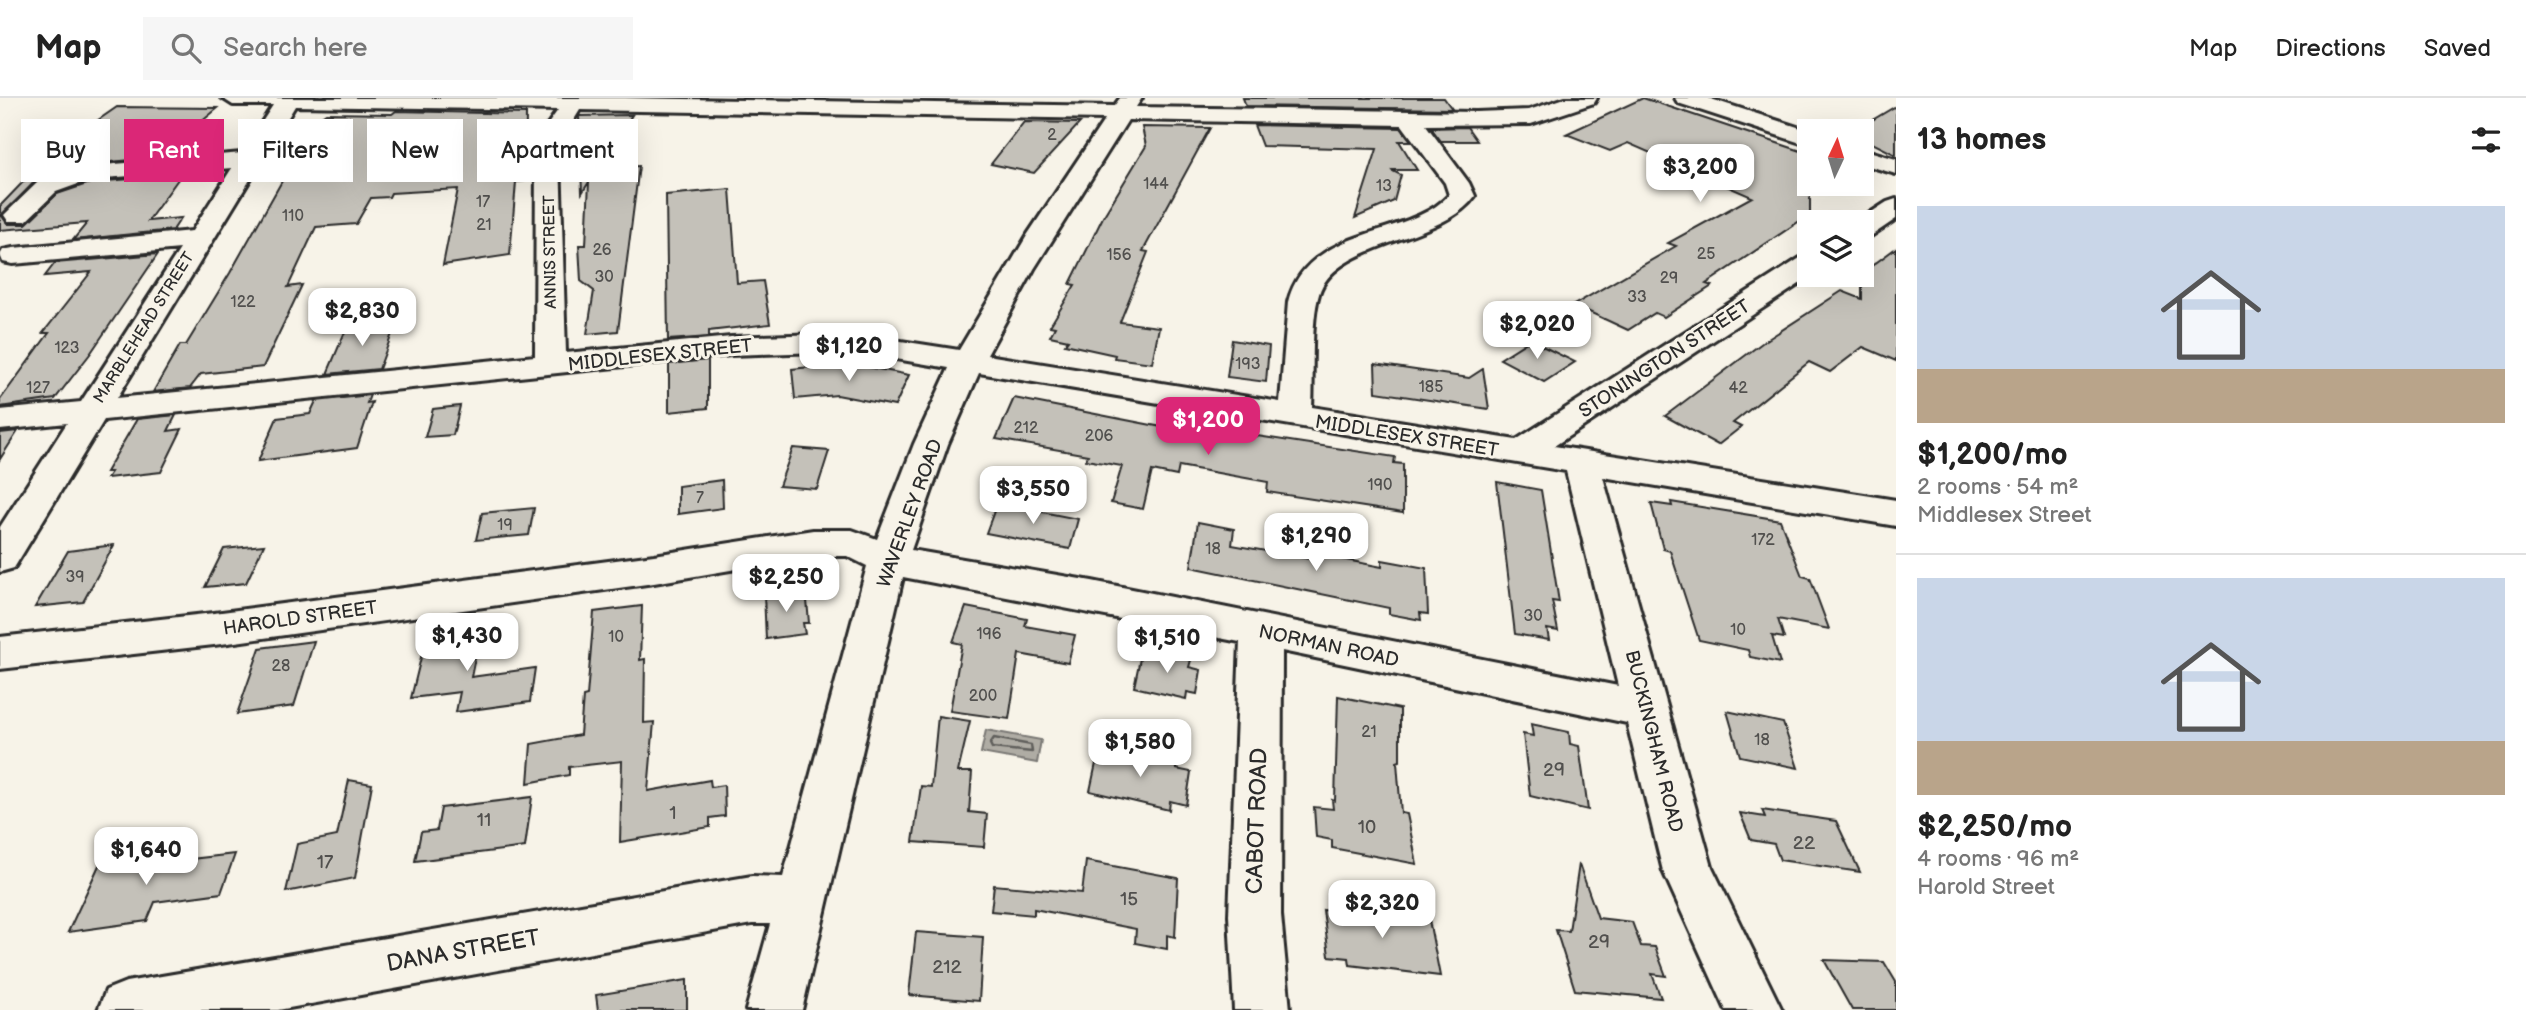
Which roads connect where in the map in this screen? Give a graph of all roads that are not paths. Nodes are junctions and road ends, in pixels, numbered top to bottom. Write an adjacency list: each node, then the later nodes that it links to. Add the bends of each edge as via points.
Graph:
1 (233, 98): 2 (street)
2 (288, 98): 5 (street); 8 (street, MARBLEHEAD STREET)
3 (1587, 98): 7 (street, via 1531,117)
4 (1685, 98): 9 (street)
5 (576, 101): 6 (street); 21 (street, ANNIS STREET, via 555,131 548,158)
6 (1126, 106): 7 (street); 20 (street, WAVERLEY ROAD, via 1024,260)
7 (1409, 118): 23 (street, via 1457,183 1462,196 1459,204 1338,256 1313,275 1300,320)
8 (274, 119)
9 (1797, 135)
10 (1874, 160): 12 (street)
11 (238, 161): 15 (street, via 89,172 47,187)
12 (1896, 167)
13 (238, 176): 17 (street, MARBLEHEAD STREET)
14 (1896, 207): 16 (street)
15 (17, 215)
16 (1874, 222)
17 (198, 239): 18 (street); 22 (street, MARBLEHEAD STREET)
18 (13, 256)
19 (1797, 272): 25 (street, STONINGTON STREET)
20 (968, 362): 21 (street, MIDDLESEX STREET, via 859,343 791,342); 23 (street, MIDDLESEX STREET); 29 (street, WAVERLEY ROAD)
21 (551, 364): 22 (street, MIDDLESEX STREET)
22 (90, 411): 24 (street, MIDDLESEX STREET); 28 (street, MARBLEHEAD STREET)
23 (1295, 417): 25 (street, MIDDLESEX STREET)
24 (0, 420)
25 (1519, 453): 26 (street, MIDDLESEX STREET)
26 (1582, 463): 27 (street, MIDDLESEX STREET); 32 (street, BUCKINGHAM ROAD)
27 (1896, 513)
28 (0, 558)
29 (888, 560): 30 (street, NORMAN ROAD); 31 (street, HAROLD STREET, via 852,543 813,543 558,583); 33 (street, WAVERLEY ROAD)
30 (1261, 631): 32 (street, NORMAN ROAD); 36 (street, CABOT ROAD, via 1253,888)
31 (0, 653)
32 (1646, 709): 37 (street, BUCKINGHAM ROAD, via 1688,871)
33 (800, 901): 34 (street, DANA STREET, via 752,900); 35 (street, WAVERLEY ROAD)
34 (126, 1010)
35 (774, 1010)
36 (1262, 1010)
37 (1754, 1010)

